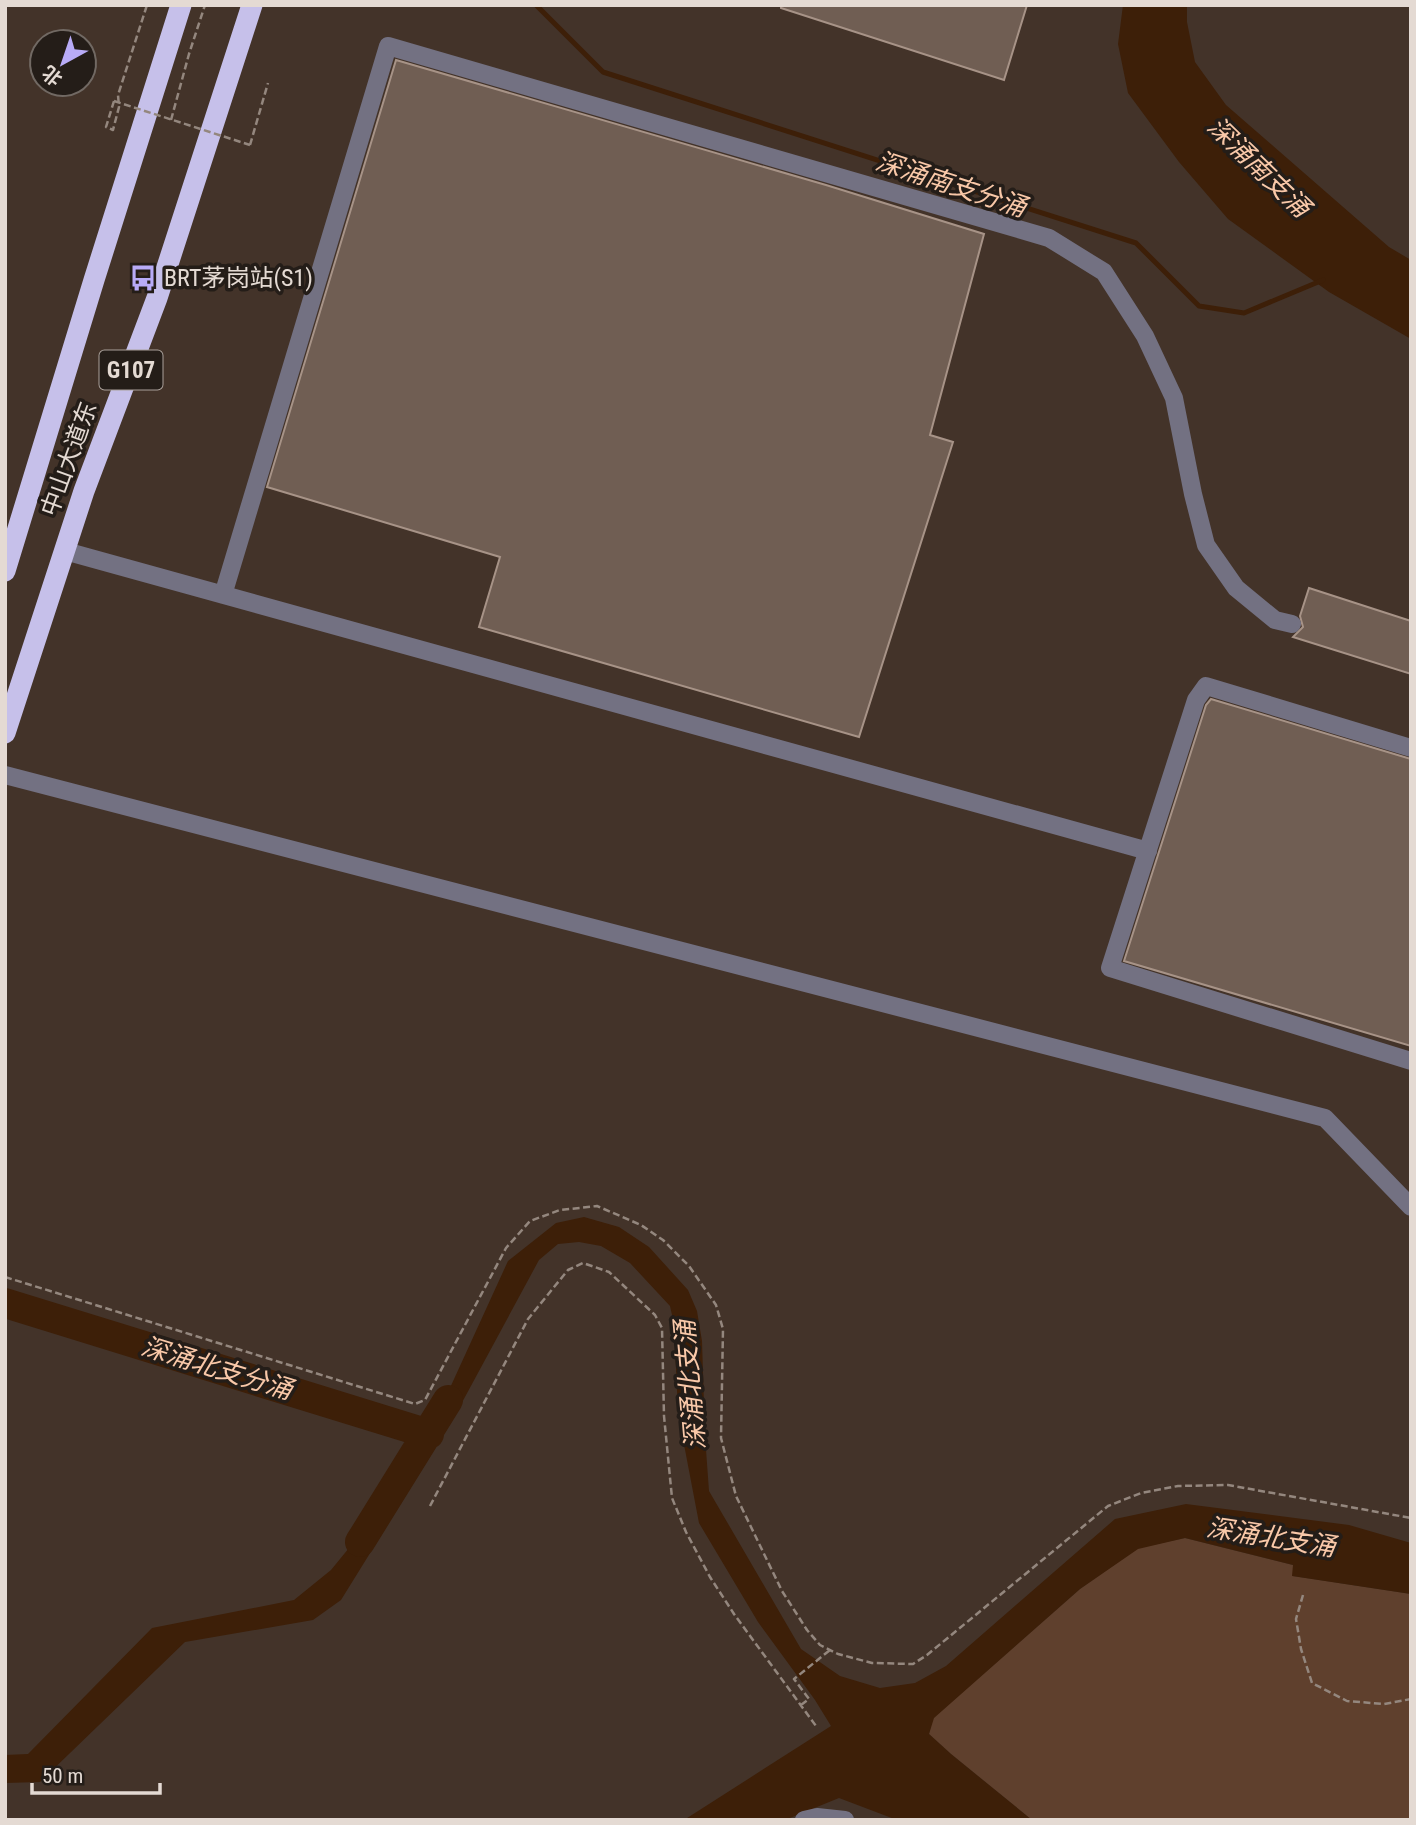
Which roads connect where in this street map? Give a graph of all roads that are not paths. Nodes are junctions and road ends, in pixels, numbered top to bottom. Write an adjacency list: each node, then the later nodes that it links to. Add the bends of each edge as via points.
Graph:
1 (181, 5): 4 (highway, 中山大道东 / G107)
2 (252, 5): 3 (highway, 中山大道东 / G107, via 157,298)
3 (65, 551): 5 (street); 7 (highway, 中山大道东 / G107)
4 (5, 571)
5 (223, 596): 6 (street, via 388,46 1049,238 1104,272 1145,336 1174,398 1206,545 1236,588 1275,620); 10 (street)
6 (1292, 624)
7 (5, 733)
8 (1411, 748): 10 (street, via 1206,686 1196,701)
9 (5, 775): 12 (street, via 1325,1118)
10 (1148, 850): 11 (street, via 1110,968)
11 (1411, 1061)
12 (1411, 1207)
13 (804, 1820): 14 (street)
14 (845, 1820)

